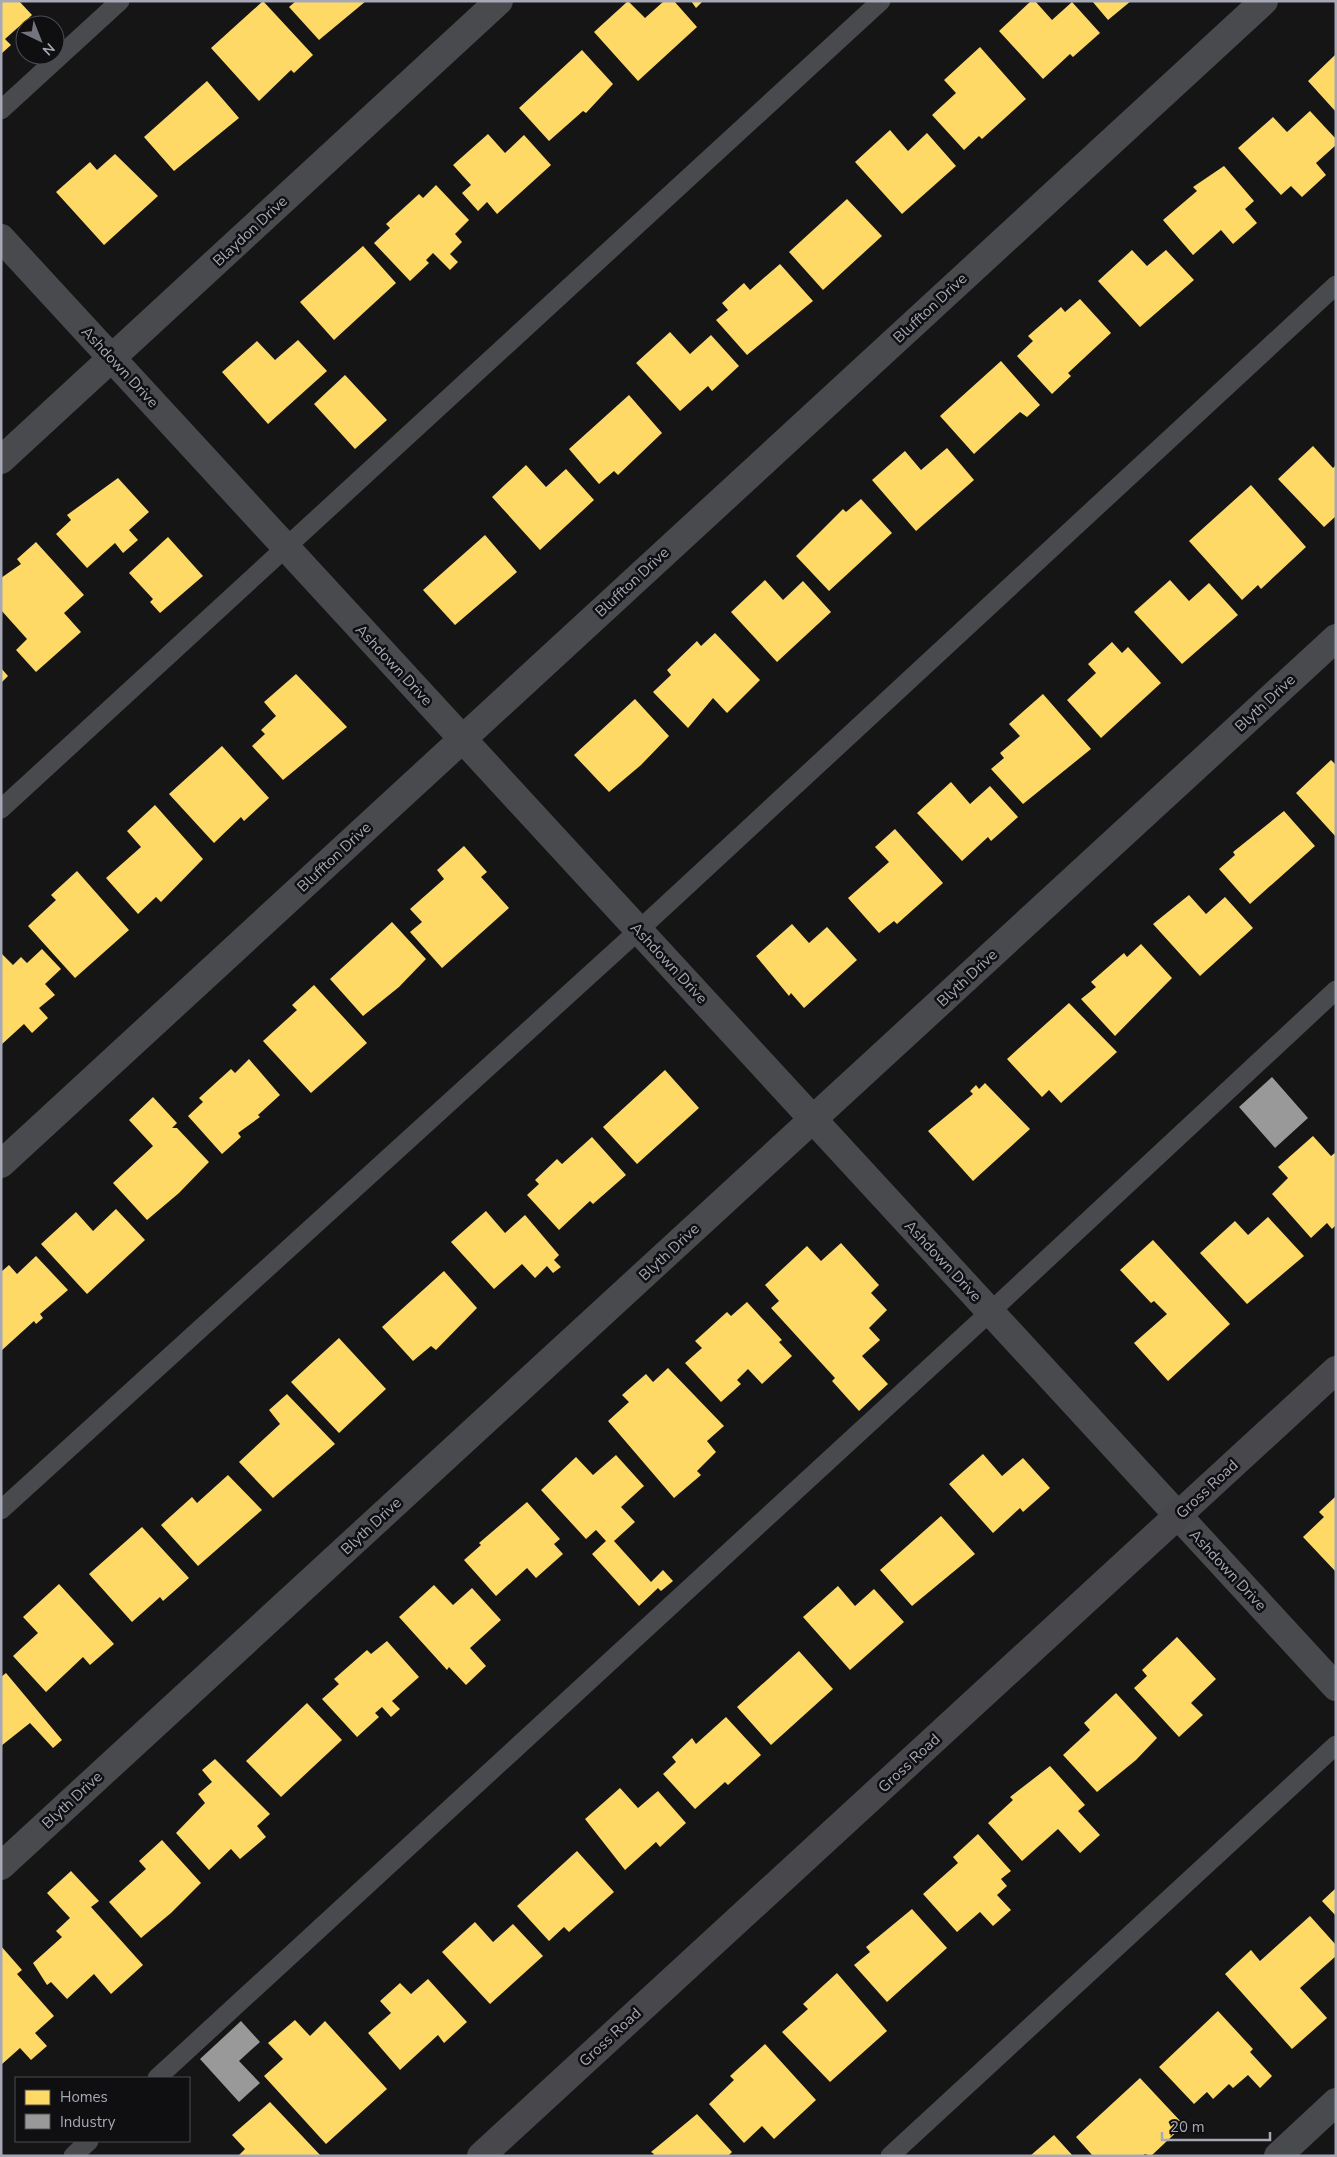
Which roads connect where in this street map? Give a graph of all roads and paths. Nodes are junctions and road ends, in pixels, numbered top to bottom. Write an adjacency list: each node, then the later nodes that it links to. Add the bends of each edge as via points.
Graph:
1 (120, 1): 5 (lane)
2 (499, 1): 8 (street, Blaydon Drive)
3 (881, 1): 10 (lane)
4 (1264, 1): 12 (street, Bluffton Drive)
5 (1, 110)
6 (1, 238): 8 (street, Ashdown Drive)
7 (1336, 285): 14 (lane)
8 (112, 358): 9 (street, Blaydon Drive); 10 (street, Ashdown Drive)
9 (1, 460)
10 (287, 548): 12 (street, Ashdown Drive); 13 (lane)
11 (1336, 638): 16 (street, Blyth Drive)
12 (462, 738): 14 (street, Ashdown Drive); 17 (street, Bluffton Drive)
13 (1, 809)
14 (638, 930): 16 (street, Ashdown Drive); 20 (lane)
15 (1336, 990): 18 (lane)
16 (813, 1119): 18 (street, Ashdown Drive); 24 (street, Blyth Drive)
17 (1, 1164)
18 (990, 1312): 21 (street, Ashdown Drive); 25 (lane)
19 (1336, 1370): 21 (street, Gross Road)
20 (1, 1510)
21 (1178, 1516): 22 (street, Ashdown Drive); 29 (street, Gross Road)
22 (1336, 1687)
23 (1336, 1745): 30 (lane)
24 (1, 1866)
25 (158, 2077)
26 (1336, 2102): 31 (street)
27 (88, 2142): 28 (lane)
28 (73, 2156)
29 (481, 2156)
30 (890, 2156)
31 (1278, 2156)

